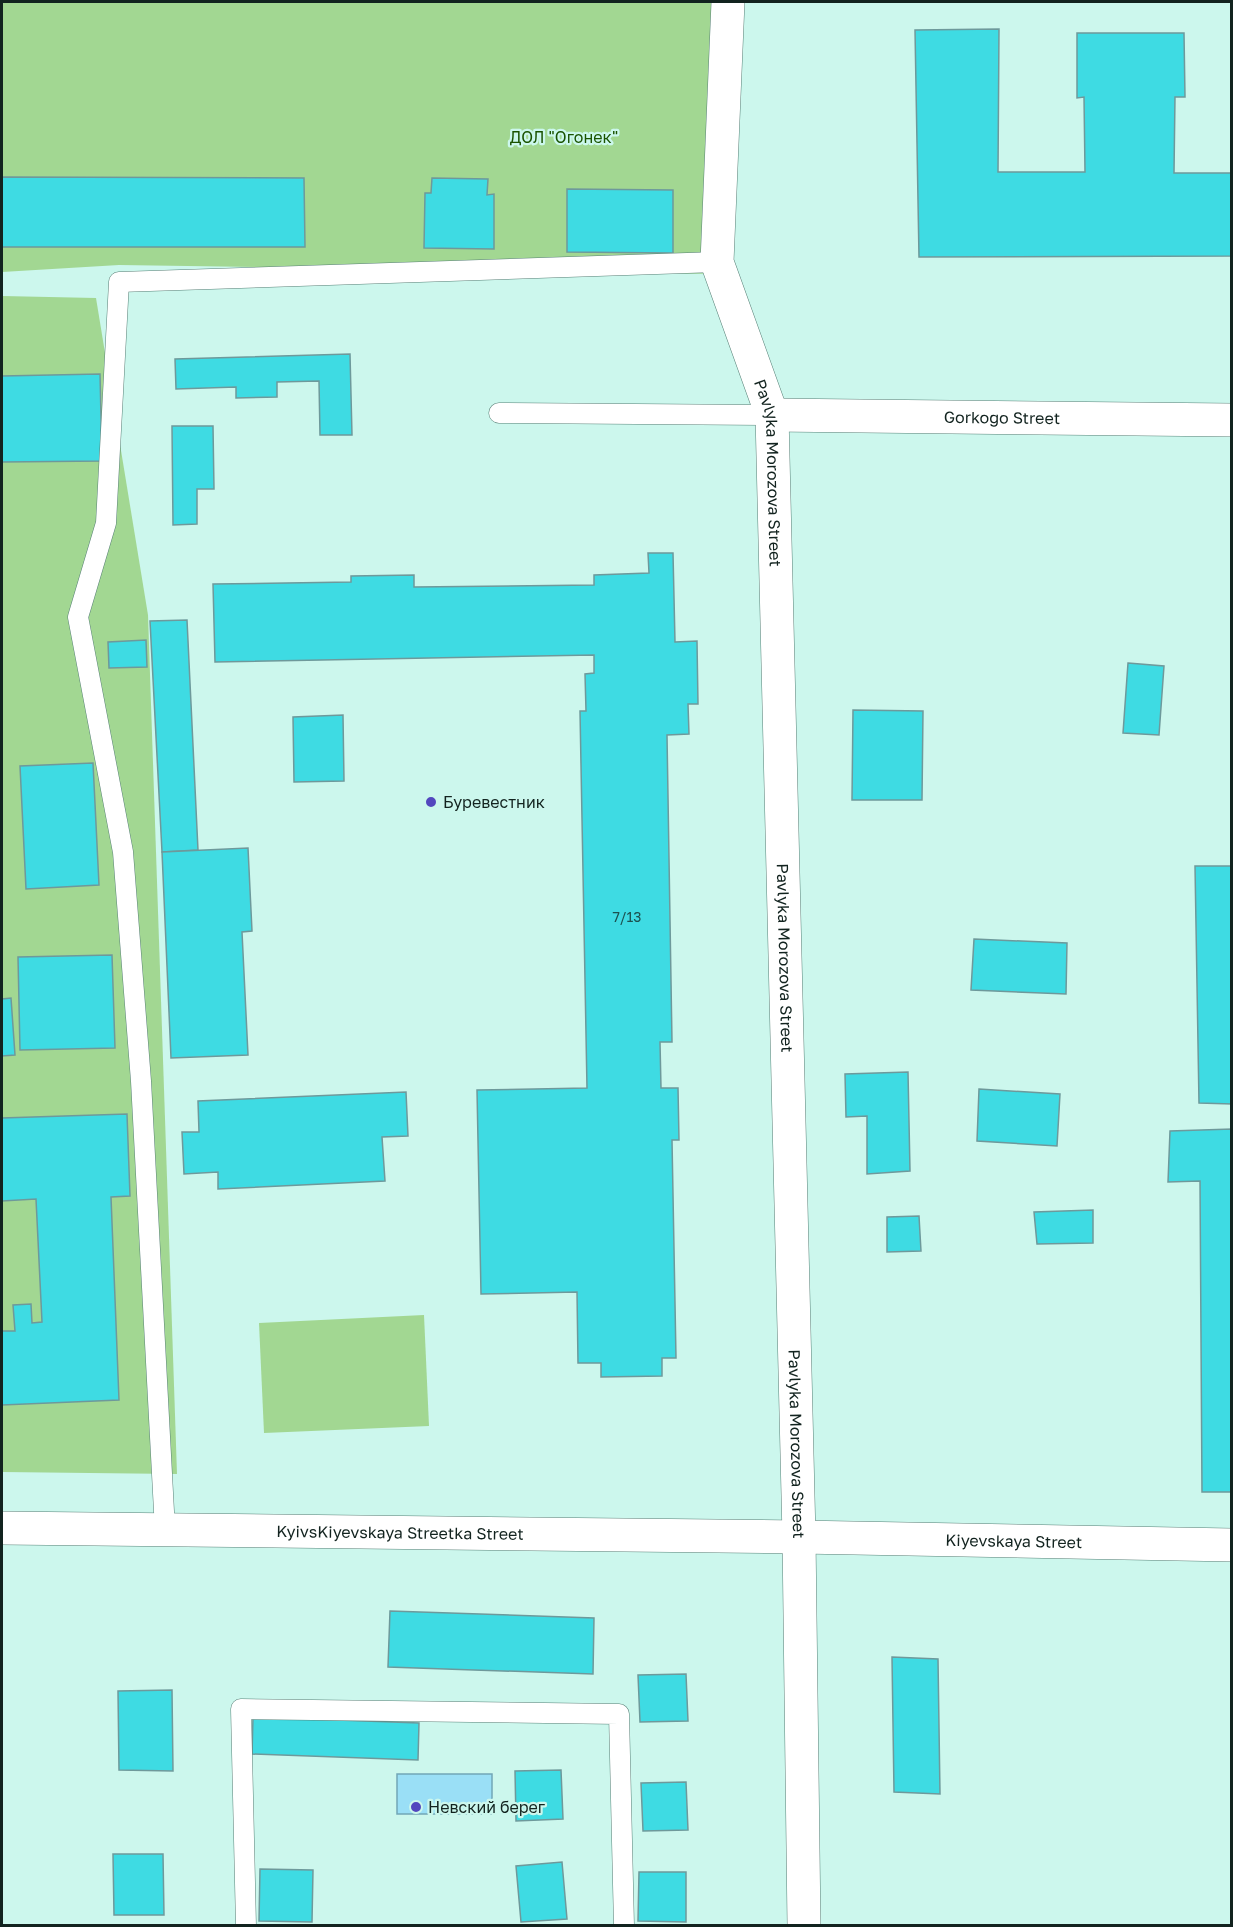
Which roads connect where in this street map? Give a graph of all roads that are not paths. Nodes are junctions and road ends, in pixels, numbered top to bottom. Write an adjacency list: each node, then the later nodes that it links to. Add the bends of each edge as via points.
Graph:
1 (728, 2): 2 (street, Pavlyka Morozova Street)
2 (717, 262): 4 (street, Pavlyka Morozova Street); 7 (lane, via 119,282 106,523 78,617 123,852 141,1081)
3 (499, 413): 4 (lane)
4 (772, 415): 5 (street, Gorkogo Street); 8 (street, Pavlyka Morozova Street)
5 (1232, 420)
6 (2, 1528): 7 (street, KyivsKiyevskaya Streetka Street)
7 (165, 1530): 8 (street, KyivsKiyevskaya Streetka Street)
8 (799, 1537): 9 (street, Kiyevskaya Street); 12 (street, Pavlyka Morozova Street)
9 (1232, 1545)
10 (246, 1926): 11 (lane, via 241,1709 619,1714)
11 (624, 1926)
12 (804, 1926)

